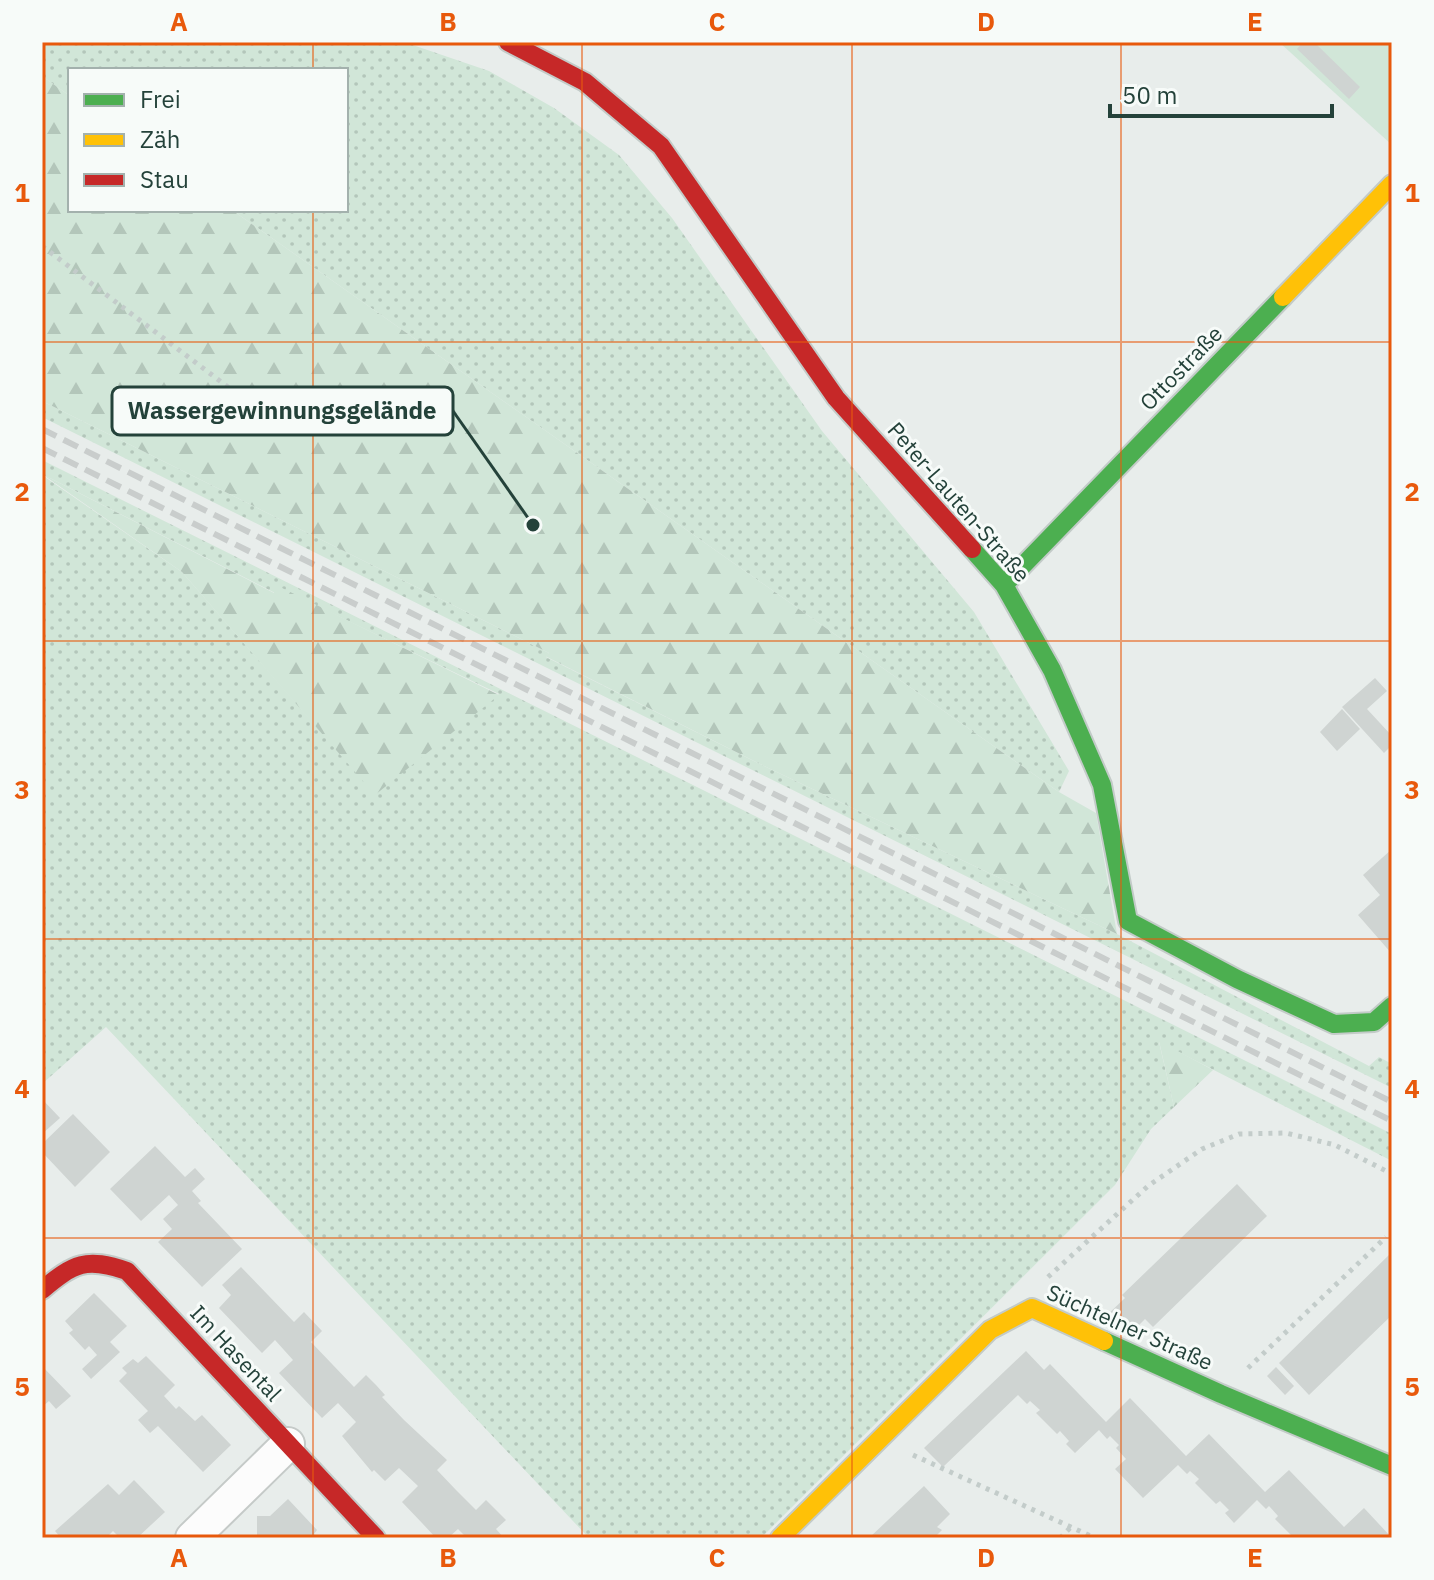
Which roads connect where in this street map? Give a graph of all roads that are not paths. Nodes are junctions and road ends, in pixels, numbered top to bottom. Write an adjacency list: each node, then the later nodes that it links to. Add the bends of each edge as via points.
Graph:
1 (508, 42): 3 (street, Peter-Lauten-Straße, via 585,82 661,146 836,398)
2 (1392, 184): 3 (street, Ottostraße)
3 (1004, 585): 4 (street, Peter-Lauten-Straße, via 1052,670 1102,785 1128,921 1334,1024 1374,1022)
4 (1392, 1006)
5 (42, 1290): 6 (street, Im Hasental, via 69,1267 99,1260 127,1271)
6 (288, 1444): 8 (street); 9 (street, Im Hasental)
7 (1392, 1466): 10 (street, Süchtelner Straße, via 1032,1308 990,1330)
8 (192, 1538)
9 (376, 1538)
10 (780, 1538)

